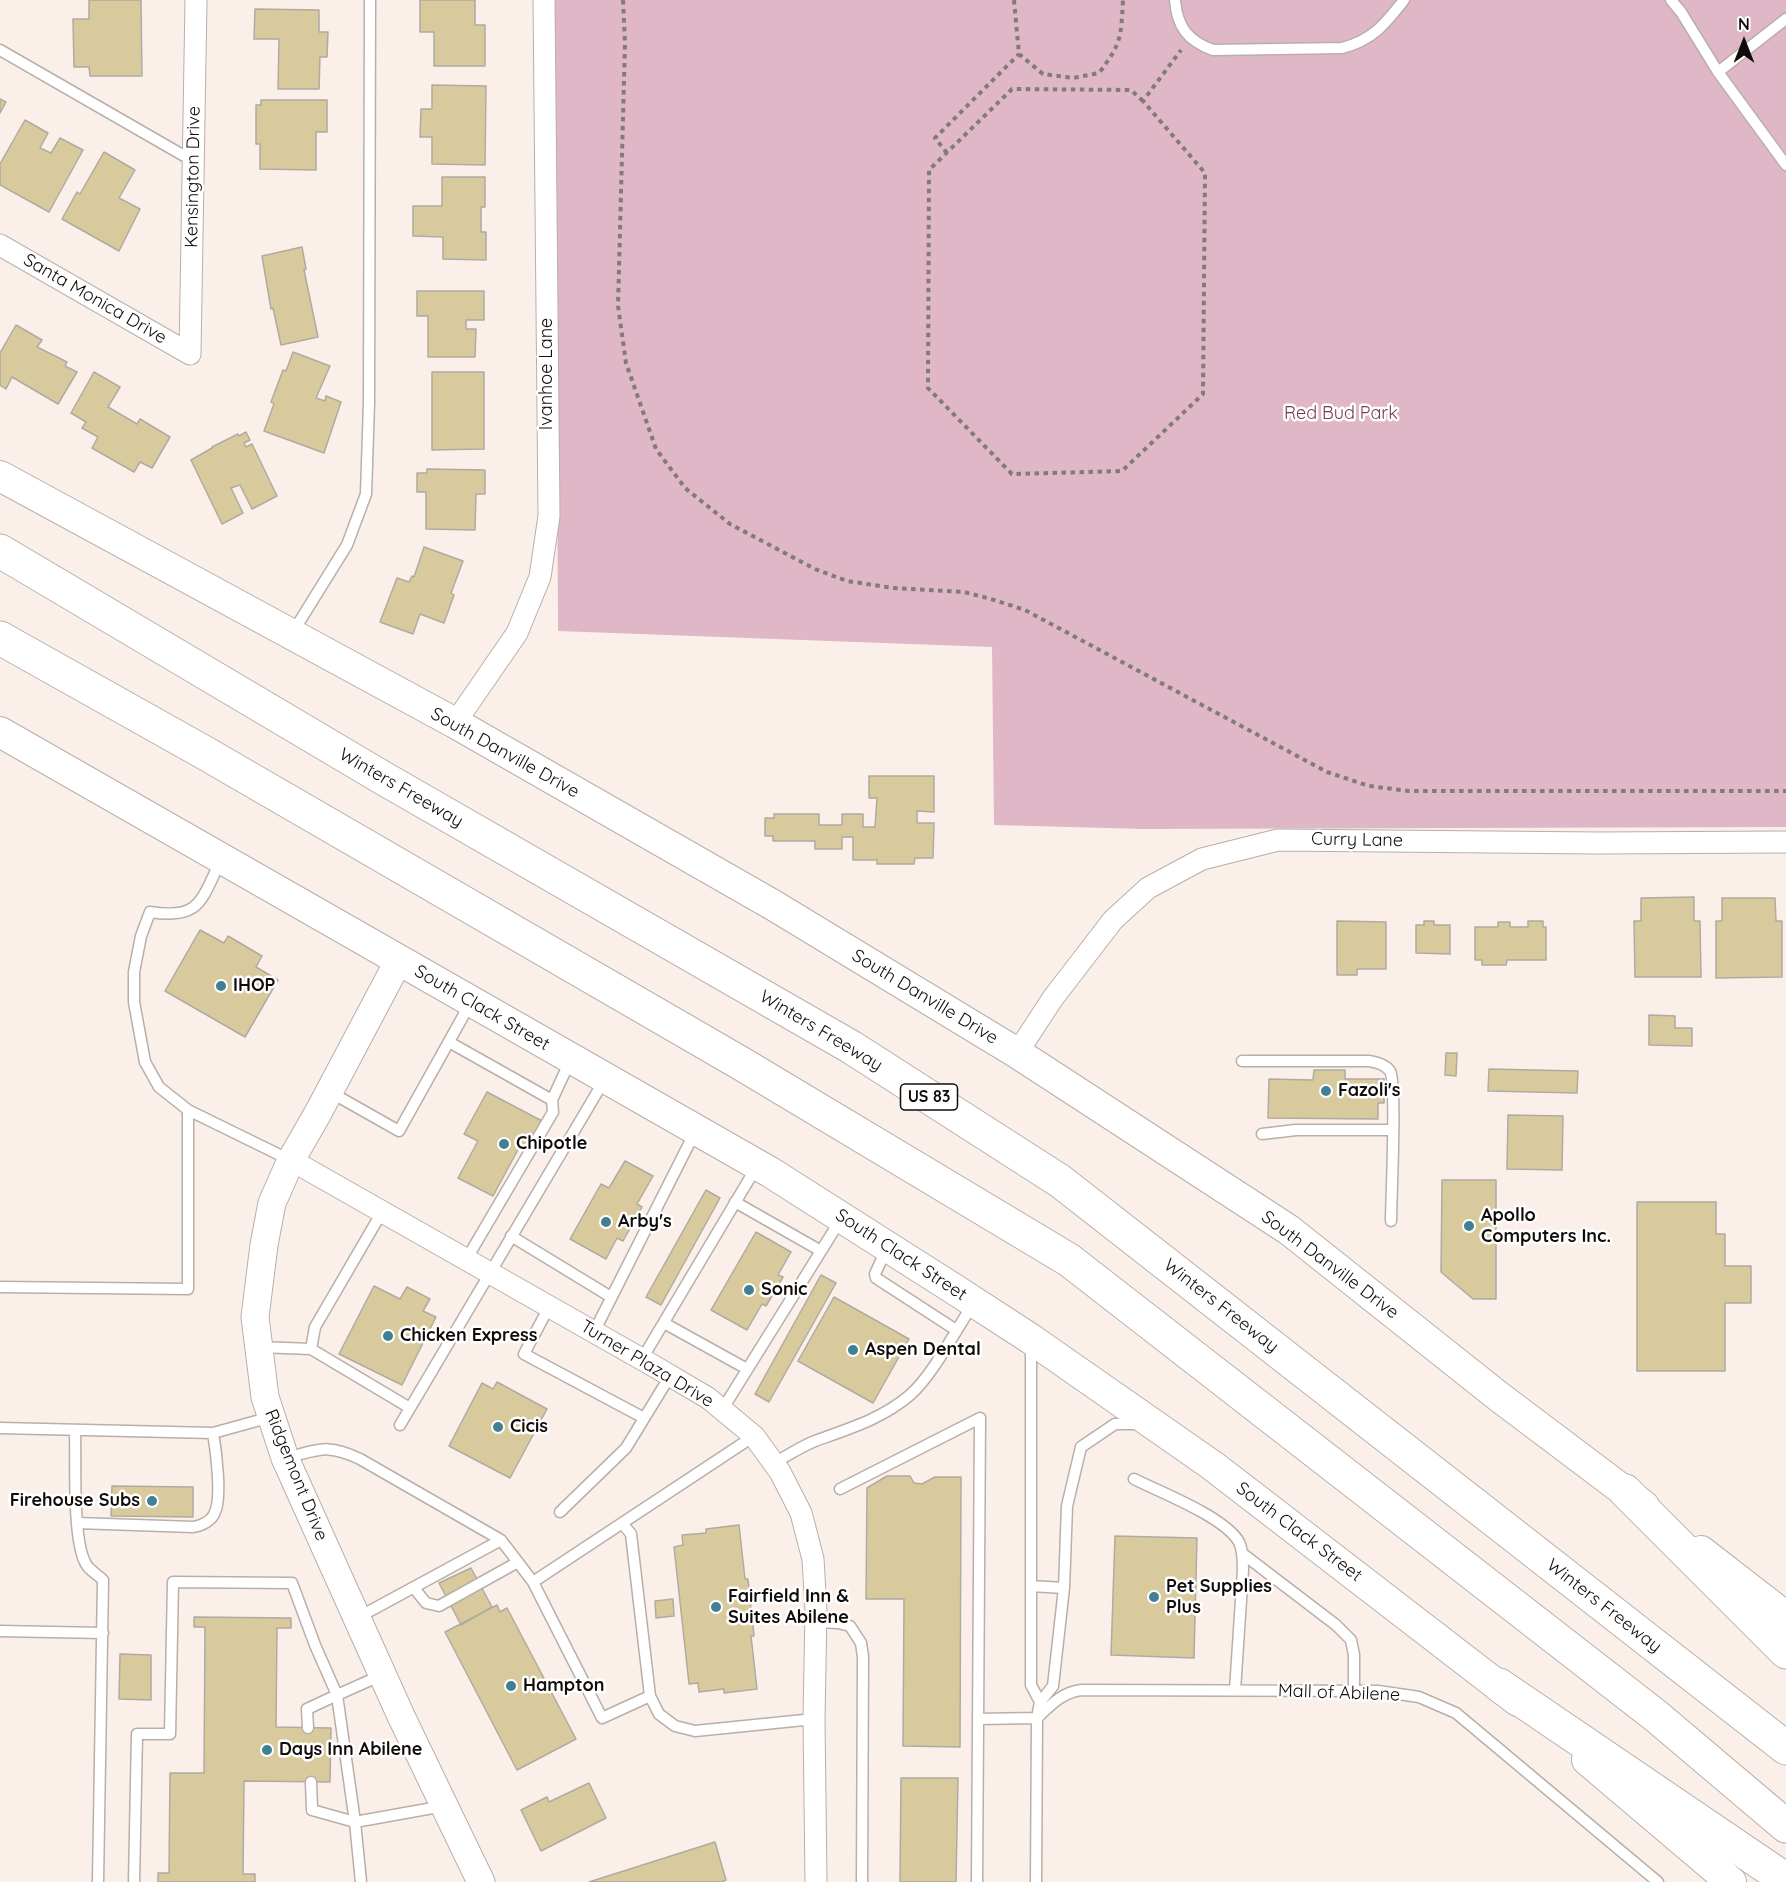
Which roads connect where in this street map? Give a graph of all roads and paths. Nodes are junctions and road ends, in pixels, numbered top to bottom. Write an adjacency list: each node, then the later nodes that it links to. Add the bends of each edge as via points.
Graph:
1 (196, 0): 17 (street, Kensington Drive)
2 (370, 0): 23 (lane, via 366,494 347,545)
3 (544, 0): 25 (street, Ivanhoe Lane, via 549,516 540,577 517,633)
4 (623, 0): 27 (path, via 618,306 626,363 656,449 685,488 730,524 815,569 847,581 964,592 1025,610 1308,763 1369,786 1409,791)
5 (1014, 0): 13 (path)
6 (1123, 0): 13 (path, via 1121,38 1099,73 1073,78 1043,74)
7 (1175, 0): 11 (lane, via 1182,29)
8 (1404, 0): 11 (lane, via 1368,39 1342,48 1213,50)
9 (1671, 0): 14 (lane)
10 (1786, 19): 14 (lane)
11 (1190, 38): 15 (path)
12 (0, 50): 17 (lane)
13 (1019, 54): 16 (path, via 935,138)
14 (1718, 72): 18 (lane)
15 (1143, 101): 16 (path, via 1131,90 1012,88); 16 (path, via 1205,173 1203,394 1122,471 1012,474 928,388 929,170)
16 (947, 153)
17 (193, 161): 20 (street, Kensington Drive)
18 (1786, 165)
19 (0, 245): 20 (street, Santa Monica Drive)
20 (190, 354)
21 (0, 476): 23 (main road, South Danville Drive)
22 (0, 551): 109 (highway, Winters Freeway / US 83, via 383,778 851,1047 1060,1180)
23 (291, 635): 25 (main road, South Danville Drive)
24 (0, 638): 113 (highway, via 732,1058 1069,1260 1656,1716)
25 (454, 723): 33 (main road, South Danville Drive, via 774,905)
26 (0, 732): 29 (main road, South Clack Street)
27 (1786, 791)
28 (1786, 842): 33 (street, Curry Lane, via 1278,840 1203,859 1148,888 1113,920)
29 (222, 858): 30 (main road, South Clack Street); 39 (lane, via 199,904 186,913 150,912 134,972 134,1002 145,1062 159,1087)
30 (399, 960): 31 (main road, South Clack Street); 37 (street, Ridgemont Drive)
31 (472, 1002): 32 (lane); 34 (main road, South Clack Street)
32 (448, 1042): 37 (lane, via 399,1131); 38 (lane)
33 (1017, 1053): 81 (main road, South Danville Drive, via 1289,1230)
34 (571, 1059): 36 (main road, South Clack Street); 38 (lane)
35 (1242, 1061): 41 (lane, via 1378,1062 1392,1077)
36 (605, 1078): 40 (main road, South Clack Street); 49 (lane)
37 (329, 1092): 43 (street, Ridgemont Drive)
38 (552, 1100): 52 (lane, via 553,1112)
39 (188, 1110): 43 (lane); 54 (lane, via 188,1289)
40 (696, 1130): 44 (main road, South Clack Street); 55 (lane)
41 (1392, 1130): 42 (lane); 48 (lane)
42 (1262, 1134)
43 (291, 1160): 46 (street, Turner Plaza Drive); 62 (street, Ridgemont Drive, via 272,1203 264,1245 255,1317)
44 (758, 1164): 45 (lane); 47 (main road, South Clack Street)
45 (735, 1202): 51 (lane); 58 (lane)
46 (382, 1212): 52 (street, Turner Plaza Drive); 63 (lane, via 315,1327)
47 (842, 1218): 50 (main road, South Clack Street); 51 (lane)
48 (1391, 1221)
49 (511, 1236): 53 (lane); 55 (lane)
50 (888, 1247): 56 (main road, South Clack Street); 59 (lane, via 874,1274 876,1278)
51 (821, 1251): 65 (lane)
52 (466, 1260): 53 (street, Turner Plaza Drive)
53 (489, 1273): 57 (street, Turner Plaza Drive); 67 (lane)
54 (0, 1287)
55 (611, 1297): 60 (lane)
56 (974, 1302): 59 (lane); 61 (main road, South Clack Street)
57 (549, 1307): 60 (street, Turner Plaza Drive); 70 (lane, via 524,1354)
58 (664, 1323): 64 (lane); 65 (lane)
59 (956, 1330): 78 (lane, via 909,1396 861,1425 813,1442)
60 (594, 1332): 64 (street, Turner Plaza Drive)
61 (1031, 1339): 72 (main road, South Clack Street); 89 (lane)
62 (259, 1347): 63 (lane); 69 (street, Ridgemont Drive, via 265,1397)
63 (311, 1349): 67 (lane)
64 (642, 1359): 66 (street, Turner Plaza Drive)
65 (747, 1369): 68 (lane)
66 (670, 1376): 68 (street, Turner Plaza Drive); 70 (lane)
67 (410, 1408): 71 (lane)
68 (722, 1410): 76 (street, Turner Plaza Drive)
69 (272, 1417): 75 (lane); 77 (street, Ridgemont Drive)
70 (644, 1418): 82 (lane, via 626,1448)
71 (400, 1425)
72 (1154, 1425): 91 (lane, via 1115,1424 1081,1447 1067,1506); 99 (main road, South Clack Street)
73 (0, 1428): 74 (lane)
74 (75, 1430): 75 (lane); 83 (lane)
75 (213, 1433): 83 (lane, via 218,1462 217,1499 216,1512 209,1521 193,1527)
76 (754, 1436): 78 (street, Turner Plaza Drive); 84 (lane)
77 (285, 1458): 85 (lane, via 326,1448 340,1450); 93 (street, Ridgemont Drive)
78 (774, 1463): 94 (street, Turner Plaza Drive, via 801,1513 813,1559)
79 (1134, 1479): 86 (lane, via 1225,1528 1239,1542)
80 (840, 1489): 107 (lane, via 980,1418)
81 (1625, 1491): 92 (main road, South Danville Drive); 97 (highway)
82 (560, 1512)
83 (77, 1523): 96 (lane, via 86,1564 103,1580)
84 (622, 1523): 88 (lane); 103 (lane, via 631,1534)
85 (501, 1540): 87 (lane); 90 (lane)
86 (1243, 1554): 100 (lane); 101 (lane, via 1351,1640)
87 (518, 1562): 88 (lane); 90 (lane, via 439,1606 426,1603)
88 (533, 1582): 103 (lane, via 602,1718)
89 (1031, 1586): 91 (lane); 104 (lane, via 1031,1686)
90 (414, 1588): 93 (lane)
91 (1064, 1588): 104 (lane, via 1053,1686)
92 (1786, 1617)
93 (357, 1619): 98 (street, Ridgemont Drive)
94 (816, 1622): 106 (street, Turner Plaza Drive); 120 (lane, via 850,1626 861,1643)
95 (0, 1631): 96 (lane)
96 (103, 1633): 115 (lane)
97 (1786, 1652)
98 (382, 1675): 102 (lane); 111 (street, Ridgemont Drive)
99 (1499, 1685): 114 (highway); 124 (main road, South Clack Street)
100 (1235, 1690): 101 (lane, Mall of Abilene); 105 (lane, Mall of Abilene, via 1081,1690 1061,1696)
101 (1354, 1691): 123 (lane, Mall of Abilene, via 1419,1697 1456,1713)
102 (337, 1695): 108 (lane, via 307,1710); 112 (lane); 116 (lane, via 292,1583 173,1582 170,1734 137,1734)
103 (650, 1696): 106 (lane, via 659,1714 675,1726 695,1731)
104 (1040, 1702): 105 (lane)
105 (1037, 1718): 107 (lane); 122 (lane)
106 (814, 1719): 119 (street, Turner Plaza Drive)
107 (978, 1719): 121 (lane)
108 (308, 1728)
109 (1786, 1748)
110 (311, 1782): 112 (lane, via 312,1810)
111 (444, 1806): 112 (lane); 118 (street, Ridgemont Drive)
112 (356, 1822): 117 (lane)
113 (1786, 1826)
114 (1786, 1880)
115 (98, 1882)
116 (134, 1882)
117 (362, 1882)
118 (481, 1882)
119 (816, 1882)
120 (862, 1882)
121 (977, 1882)
122 (1036, 1882)
123 (1659, 1882)
124 (1731, 1882)

